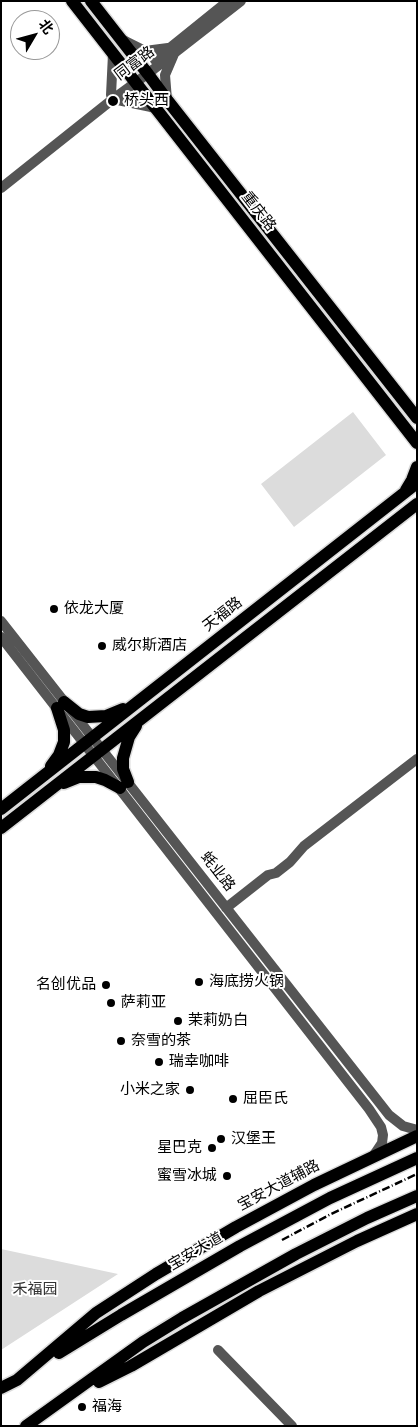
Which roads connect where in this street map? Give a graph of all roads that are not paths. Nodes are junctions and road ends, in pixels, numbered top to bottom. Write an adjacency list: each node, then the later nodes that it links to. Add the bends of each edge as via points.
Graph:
1 (72, 1): 7 (main road, 重庆路)
2 (91, 1): 5 (main road, 重庆路)
3 (228, 1): 6 (street, 同富路)
4 (241, 1): 6 (street, 同富路)
5 (120, 39): 6 (street, via 145,51); 8 (main road, 重庆路)
6 (172, 51): 8 (street, 同富路); 11 (street, via 165,76)
7 (114, 54): 9 (main road, 重庆路); 10 (street)
8 (146, 71): 9 (street, 同富路); 11 (main road, 重庆路)
9 (134, 81): 10 (street, 同富路); 12 (main road, 重庆路)
10 (112, 97): 12 (street); 13 (street, 同富路); 14 (street, 同富路)
11 (168, 101): 15 (main road, 重庆路)
12 (156, 108): 18 (main road, 重庆路)
13 (1, 182)
14 (1, 188)
15 (403, 400): 16 (main road); 17 (main road, 重庆路)
16 (417, 407)
17 (417, 418)
18 (415, 440): 19 (main road, 重庆路)
19 (417, 452)
20 (417, 467): 22 (main road)
21 (417, 483): 22 (main road, 天福路)
22 (402, 495): 26 (main road, 天福路)
23 (416, 505): 28 (main road, 天福路)
24 (1, 621): 27 (street, 蚝业路)
25 (1, 637): 27 (street, 蚝业路)
26 (143, 699): 27 (main road, via 115,713 96,717 88,717); 29 (main road, 天福路)
27 (60, 705): 29 (street, 蚝业路); 32 (main road, via 64,742)
28 (153, 709): 30 (main road, 天福路); 33 (main road, via 134,728 125,747)
29 (89, 741): 30 (street, 蚝业路); 32 (main road, 天福路)
30 (98, 752): 33 (street, 蚝业路); 34 (main road, 天福路)
31 (417, 759): 37 (street, via 304,846 276,873 268,875)
32 (39, 780): 35 (main road, 天福路)
33 (124, 785): 34 (main road, via 79,777); 37 (street, 蚝业路); 40 (street, 蚝业路, via 376,1119 382,1139)
34 (46, 792): 36 (main road, 天福路)
35 (1, 809)
36 (1, 828)
37 (226, 908): 38 (street, 蚝业路, via 389,1115 403,1126)
38 (417, 1130)
39 (417, 1136): 40 (main road, 宝安大道辅路)
40 (374, 1155): 45 (main road, 宝安大道辅路, via 245,1222 156,1274 92,1316)
41 (417, 1158): 45 (main road, 宝安大道, via 330,1198 240,1246 92,1332)
42 (417, 1196): 47 (main road, via 296,1254 221,1296 143,1342)
43 (417, 1214): 47 (main road, via 258,1291 131,1366)
44 (218, 1350): 50 (street)
45 (18, 1380): 46 (main road)
46 (1, 1390)
47 (67, 1397): 48 (main road); 49 (main road)
48 (26, 1426)
49 (38, 1426)
50 (292, 1426)

